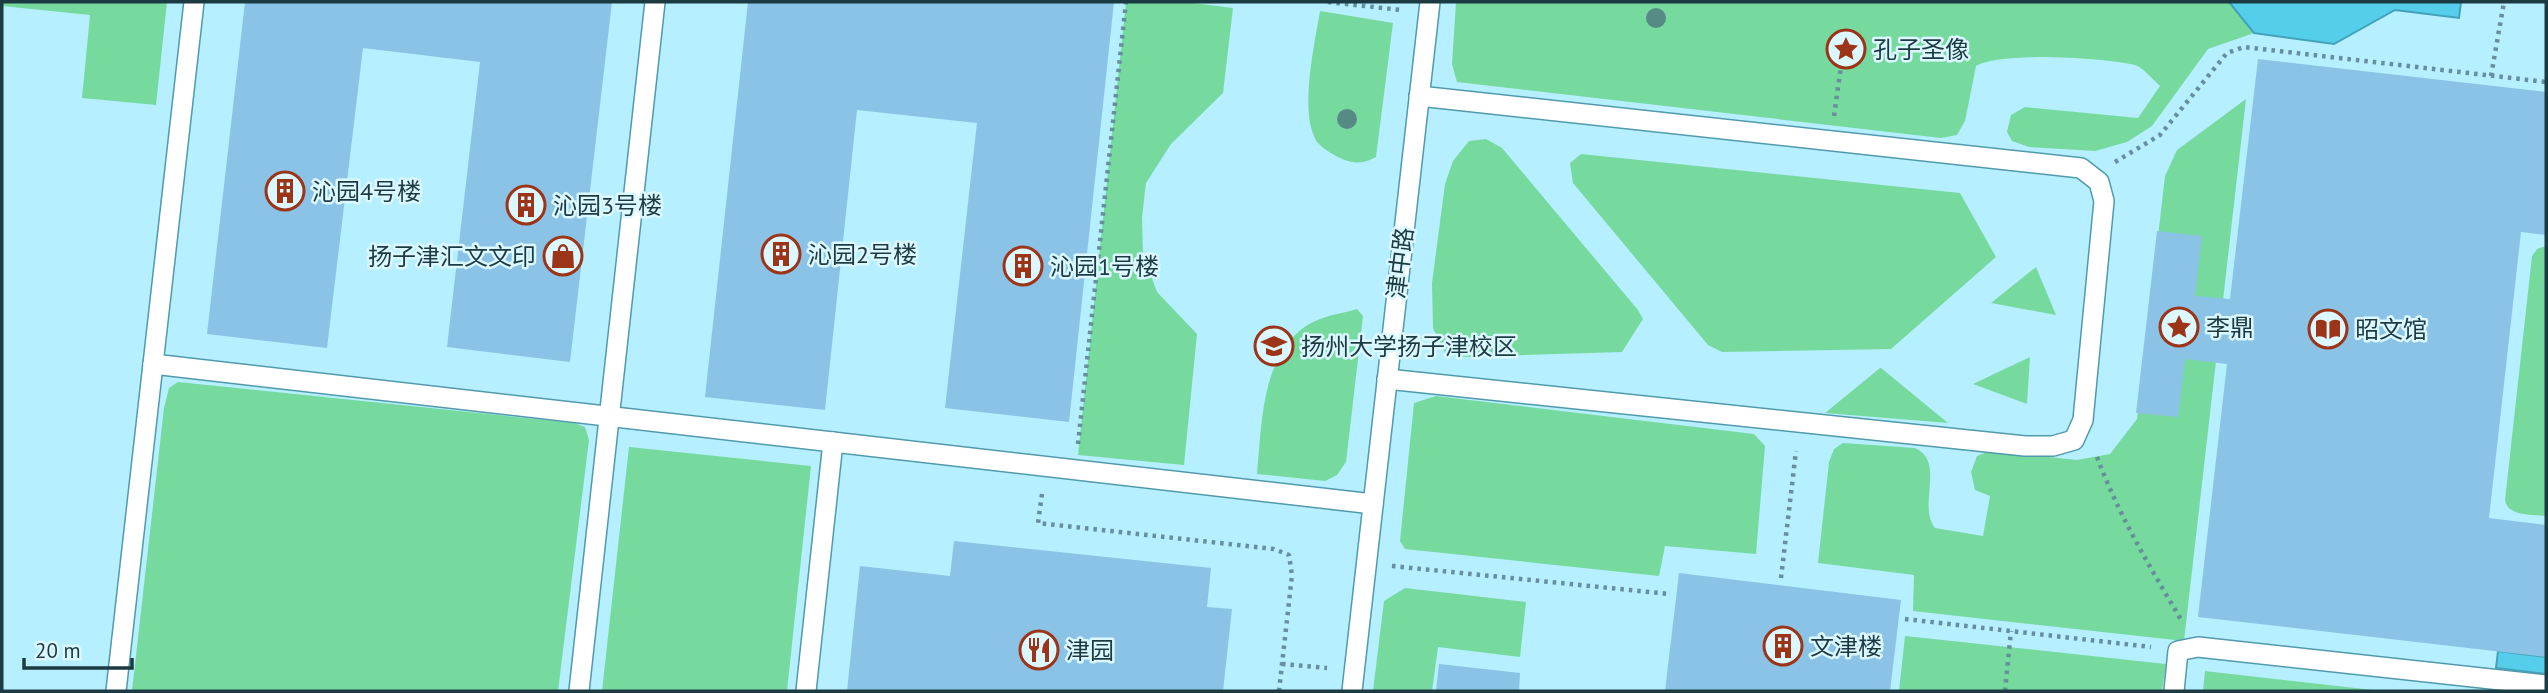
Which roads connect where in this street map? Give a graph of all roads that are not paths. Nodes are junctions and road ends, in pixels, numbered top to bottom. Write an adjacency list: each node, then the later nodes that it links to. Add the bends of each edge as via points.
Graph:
1 (194, 2): 5 (lane)
2 (655, 2): 7 (lane)
3 (1429, 8): 4 (lane, 津中路)
4 (1419, 96): 6 (lane, 津中路); 6 (lane, via 2081,168 2093,175 2104,201 2083,419 2074,440 2025,446)
5 (153, 364): 7 (lane); 11 (lane)
6 (1387, 379): 9 (lane, 津中路)
7 (609, 416): 8 (lane); 12 (lane)
8 (833, 442): 9 (lane); 13 (lane)
9 (1373, 504): 14 (lane, 津中路)
10 (2546, 685): 15 (lane, via 2188,649)
11 (116, 691)
12 (579, 691)
13 (806, 691)
14 (1352, 691)
15 (2174, 691)

